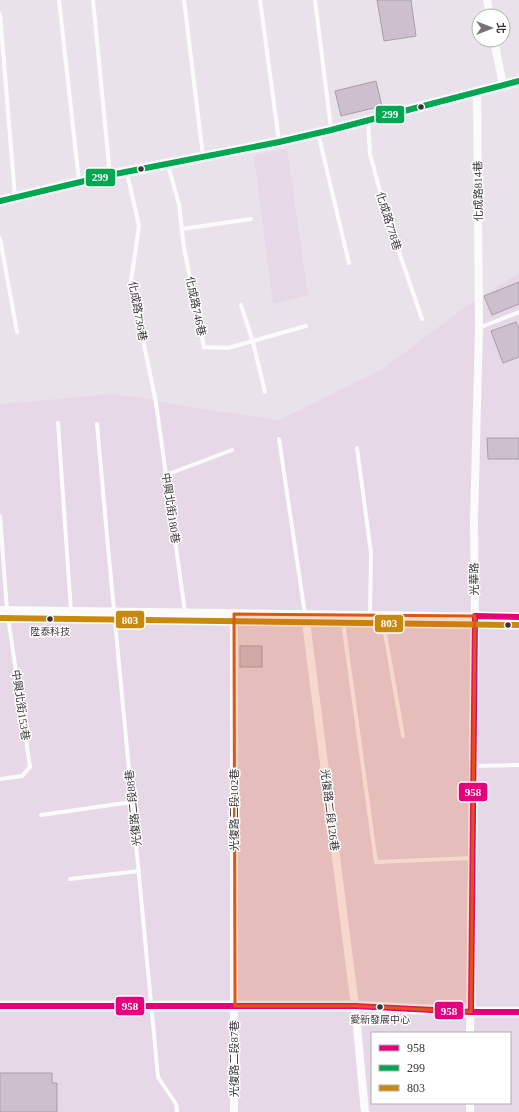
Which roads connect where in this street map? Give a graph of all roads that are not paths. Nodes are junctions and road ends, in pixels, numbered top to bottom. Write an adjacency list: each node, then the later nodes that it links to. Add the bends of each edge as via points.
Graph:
1 (59, 0): 19 (lane)
2 (93, 0): 18 (lane)
3 (184, 0): 15 (lane)
4 (260, 0): 14 (lane)
5 (315, 0): 12 (lane)
6 (0, 14): 20 (lane)
7 (496, 48): 9 (street)
8 (519, 81): 9 (street)
9 (503, 85): 10 (street)
10 (477, 92): 11 (street); 26 (street, 化成路814巷)
11 (368, 120): 12 (street); 29 (lane, 化成路778巷, via 370,154 386,214)
12 (331, 130): 13 (street)
13 (318, 133): 14 (street); 25 (lane)
14 (279, 142): 15 (street)
15 (203, 156): 16 (street)
16 (167, 163): 17 (street); 23 (lane, 化成路746巷, via 179,204)
17 (127, 171): 18 (street); 35 (lane, 化成路736巷, via 139,226 131,281)
18 (110, 175): 19 (street)
19 (79, 182): 20 (street)
20 (15, 198): 21 (street)
21 (0, 201)
22 (251, 219): 23 (lane)
23 (182, 229): 33 (lane, 化成路746巷, via 204,347 228,348)
24 (0, 238): 32 (lane)
25 (349, 263)
26 (479, 290): 31 (street, 光華路)
27 (241, 305): 33 (lane)
28 (519, 312): 31 (lane)
29 (422, 318)
30 (306, 326): 33 (lane, 化成路746巷)
31 (479, 328): 52 (street, 光華路, via 474,521)
32 (17, 332)
33 (253, 342): 34 (lane)
34 (265, 392)
35 (156, 403): 41 (lane, 中興北街180巷)
36 (58, 423): 44 (lane)
37 (97, 424): 45 (lane, 光復路二段88巷)
38 (279, 439): 48 (lane)
39 (357, 448): 50 (lane, via 371,553)
40 (232, 450): 41 (lane)
41 (166, 475): 46 (lane, 中興北街180巷)
42 (0, 516): 43 (lane, 中興北街153巷)
43 (4, 610): 44 (street); 57 (lane, 中興北街153巷, via 30,767 22,776)
44 (71, 611): 45 (street)
45 (113, 612): 46 (street); 58 (lane, 光復路二段88巷)
46 (185, 613): 47 (street)
47 (234, 614): 48 (street); 65 (street, 光復路二段102巷)
48 (305, 614): 49 (street); 66 (street, 光復路二段126巷)
49 (342, 615): 50 (street); 60 (lane, via 376,862)
50 (370, 615): 51 (street)
51 (382, 616): 52 (street); 54 (lane)
52 (475, 616): 53 (street); 56 (street, 光華路)
53 (519, 617)
54 (403, 736)
55 (519, 765): 56 (lane)
56 (473, 766): 60 (street, 光華路)
57 (0, 779)
58 (132, 802): 59 (lane); 61 (lane, 光復路二段88巷)
59 (41, 815)
60 (472, 858): 67 (street, 光華路)
61 (139, 871): 62 (lane); 64 (lane, 光復路二段88巷)
62 (70, 879)
63 (0, 1006): 64 (street)
64 (151, 1006): 65 (street); 70 (lane, 光復路二段88巷, via 158,1077 176,1104)
65 (235, 1006): 66 (street); 71 (street, 光復路二段87巷)
66 (355, 1006): 67 (street); 72 (street, 光復路二段126巷)
67 (471, 1012): 68 (street); 69 (street, 光華路)
68 (519, 1012)
69 (470, 1032)
70 (177, 1112)
71 (234, 1112)
72 (365, 1112)

